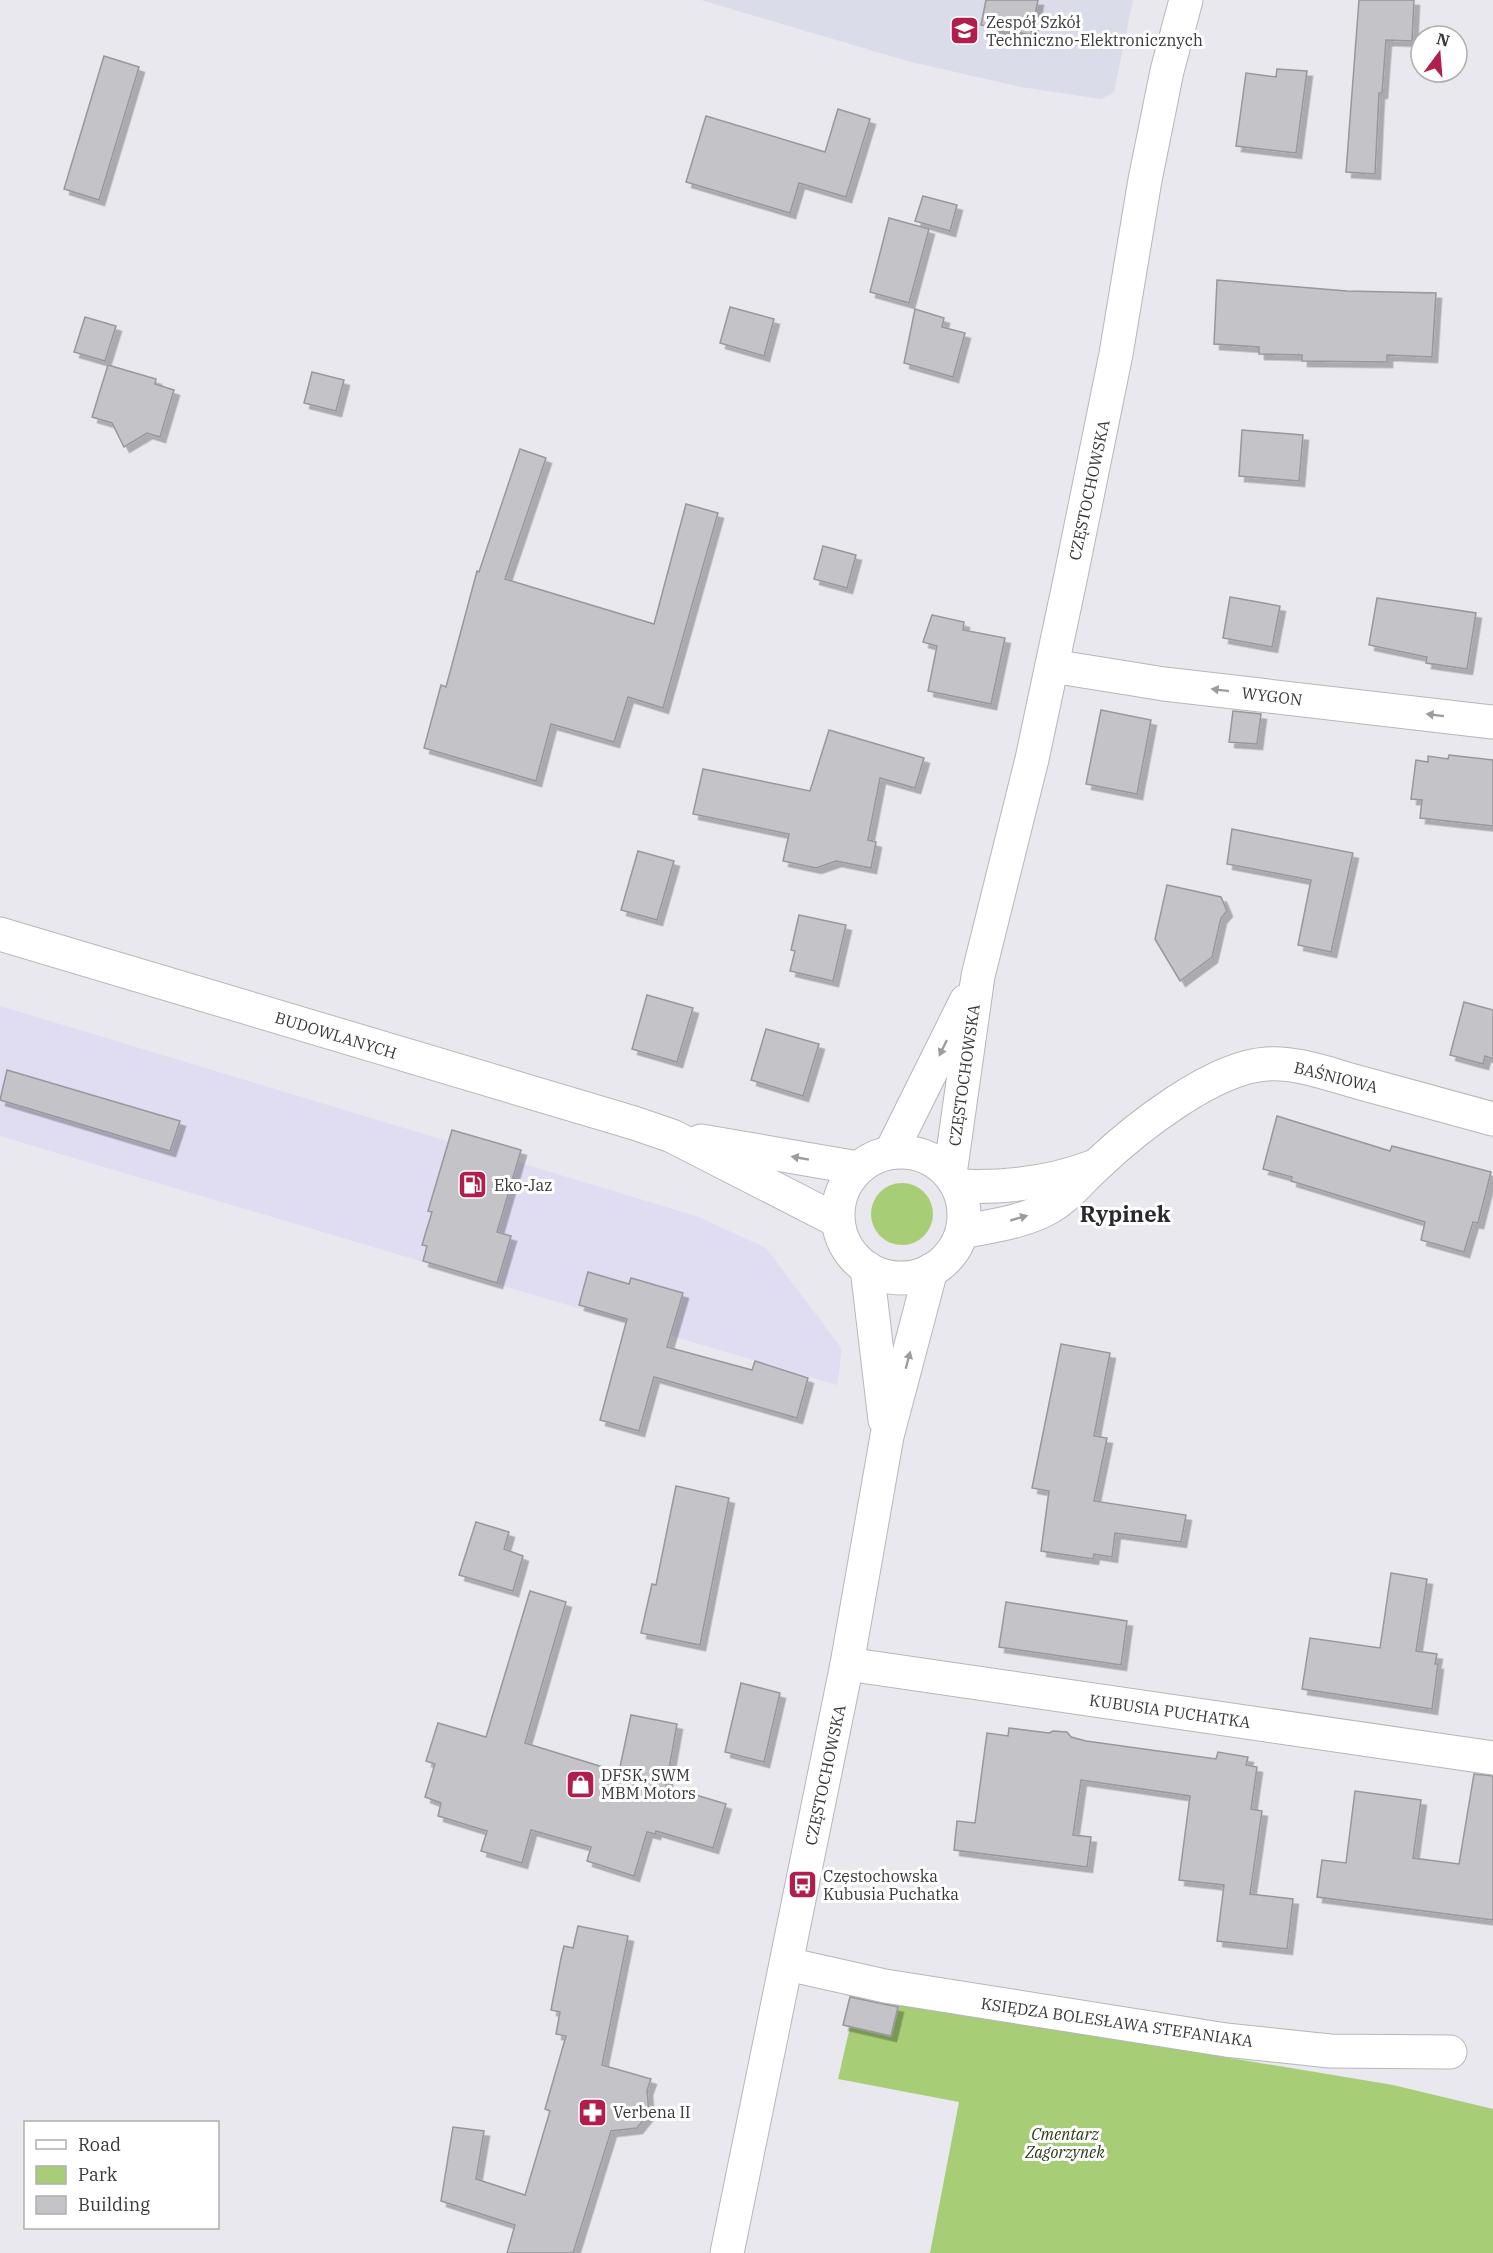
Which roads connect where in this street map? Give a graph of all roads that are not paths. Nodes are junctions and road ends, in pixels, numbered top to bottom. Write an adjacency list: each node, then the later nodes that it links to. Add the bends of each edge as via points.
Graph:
1 (1186, 0): 2 (street, CZĘSTOCHOWSKA, via 1145,180 1112,375)
2 (1052, 666): 3 (street, WYGON, one-way to 2, via 1164,684); 5 (street, CZĘSTOCHOWSKA)
3 (1493, 722)
4 (0, 934): 7 (street, BUDOWLANYCH)
5 (978, 976): 8 (street, CZĘSTOCHOWSKA, one-way to 8); 11 (street, CZĘSTOCHOWSKA)
6 (1493, 1119): 9 (street, BAŚNIOWA, via 1305,1068 1265,1064 1215,1079 1188,1094)
7 (672, 1136): 10 (street, BUDOWLANYCH, one-way to 7); 12 (street, BUDOWLANYCH)
8 (891, 1152): 10 (street); 11 (street, via 923,1156)
9 (1097, 1165): 11 (street, BAŚNIOWA, via 1053,1179 984,1187); 13 (street, BAŚNIOWA, one-way to 9, via 1047,1209)
10 (858, 1168): 12 (street, via 846,1183)
11 (954, 1180): 13 (street, via 964,1216)
12 (838, 1221): 14 (street, via 847,1248)
13 (962, 1232): 15 (street, via 945,1261)
14 (867, 1268): 15 (street, via 898,1278); 16 (street, CZĘSTOCHOWSKA)
15 (931, 1270): 16 (street, CZĘSTOCHOWSKA, one-way to 15)
16 (888, 1436): 17 (street, CZĘSTOCHOWSKA)
17 (847, 1664): 18 (street, KUBUSIA PUCHATKA); 19 (street, CZĘSTOCHOWSKA)
18 (1493, 1758)
19 (787, 1964): 20 (street, KSIĘDZA BOLESŁAWA STEFANIAKA, via 896,1988 1226,2040 1329,2051); 21 (street, CZĘSTOCHOWSKA)
20 (1450, 2052)
21 (727, 2253)

